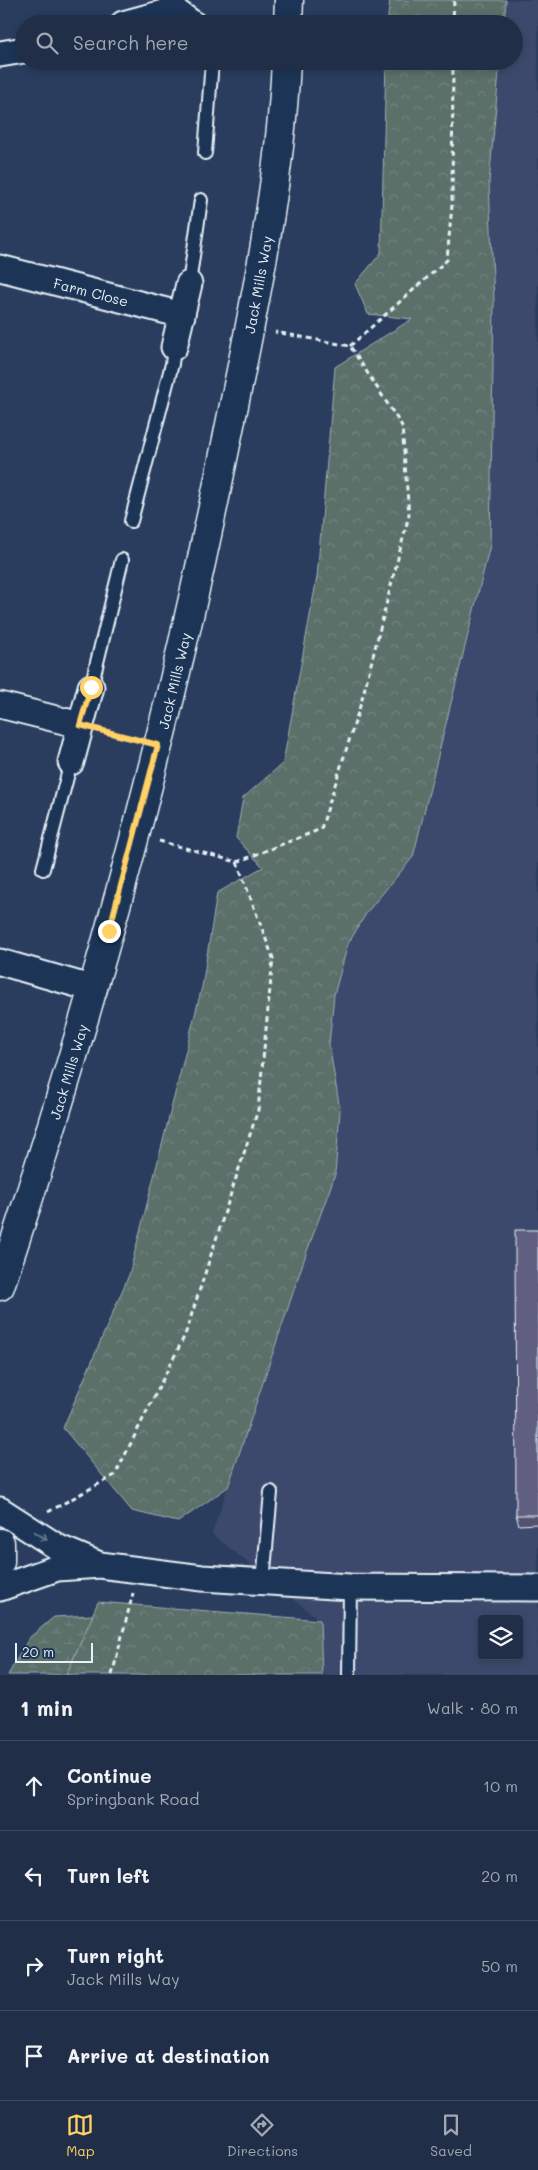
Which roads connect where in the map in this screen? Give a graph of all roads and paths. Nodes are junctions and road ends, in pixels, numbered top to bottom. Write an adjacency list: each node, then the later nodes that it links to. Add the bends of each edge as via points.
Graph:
1 (289, 0): 5 (main road)
2 (454, 0): 6 (path)
3 (180, 11): 4 (street)
4 (162, 15)
5 (288, 15)
6 (454, 15)
7 (15, 52): 8 (street)
8 (0, 54)
9 (211, 70): 12 (lane)
10 (285, 70): 17 (main road, Jack Mills Way, via 276,172)
11 (453, 70): 18 (path, via 452,205 447,260)
12 (205, 153)
13 (201, 200): 15 (lane)
14 (0, 268): 16 (street, Farm Close)
15 (189, 284): 16 (street)
16 (182, 315): 19 (street)
17 (250, 328): 18 (path); 25 (main road, Jack Mills Way, via 208,532)
18 (350, 346): 28 (path, via 402,426 409,515 361,703 321,829)
19 (174, 348): 20 (lane)
20 (131, 521)
21 (122, 560): 22 (lane)
22 (91, 687): 24 (street)
23 (0, 705): 24 (street)
24 (80, 725): 25 (path); 26 (street)
25 (158, 745): 27 (main road, Jack Mills Way)
26 (71, 762): 29 (lane)
27 (134, 834): 28 (path); 31 (main road, Jack Mills Way)
28 (237, 862): 35 (path, via 273,958 258,1110 185,1334 115,1475)
29 (43, 869)
30 (0, 962): 31 (street)
31 (94, 989): 32 (main road, Jack Mills Way, via 48,1144)
32 (0, 1286)
33 (272, 1492): 39 (lane)
34 (0, 1510): 38 (street, one-way to 38, via 59,1548)
35 (46, 1512)
36 (0, 1543): 37 (main road)
37 (0, 1562)
38 (100, 1565): 39 (street); 41 (street, via 57,1568)
39 (263, 1582): 40 (street)
40 (350, 1587): 42 (street); 45 (lane)
41 (0, 1588)
42 (538, 1588)
43 (133, 1593): 44 (path)
44 (112, 1675)
45 (350, 1675)

